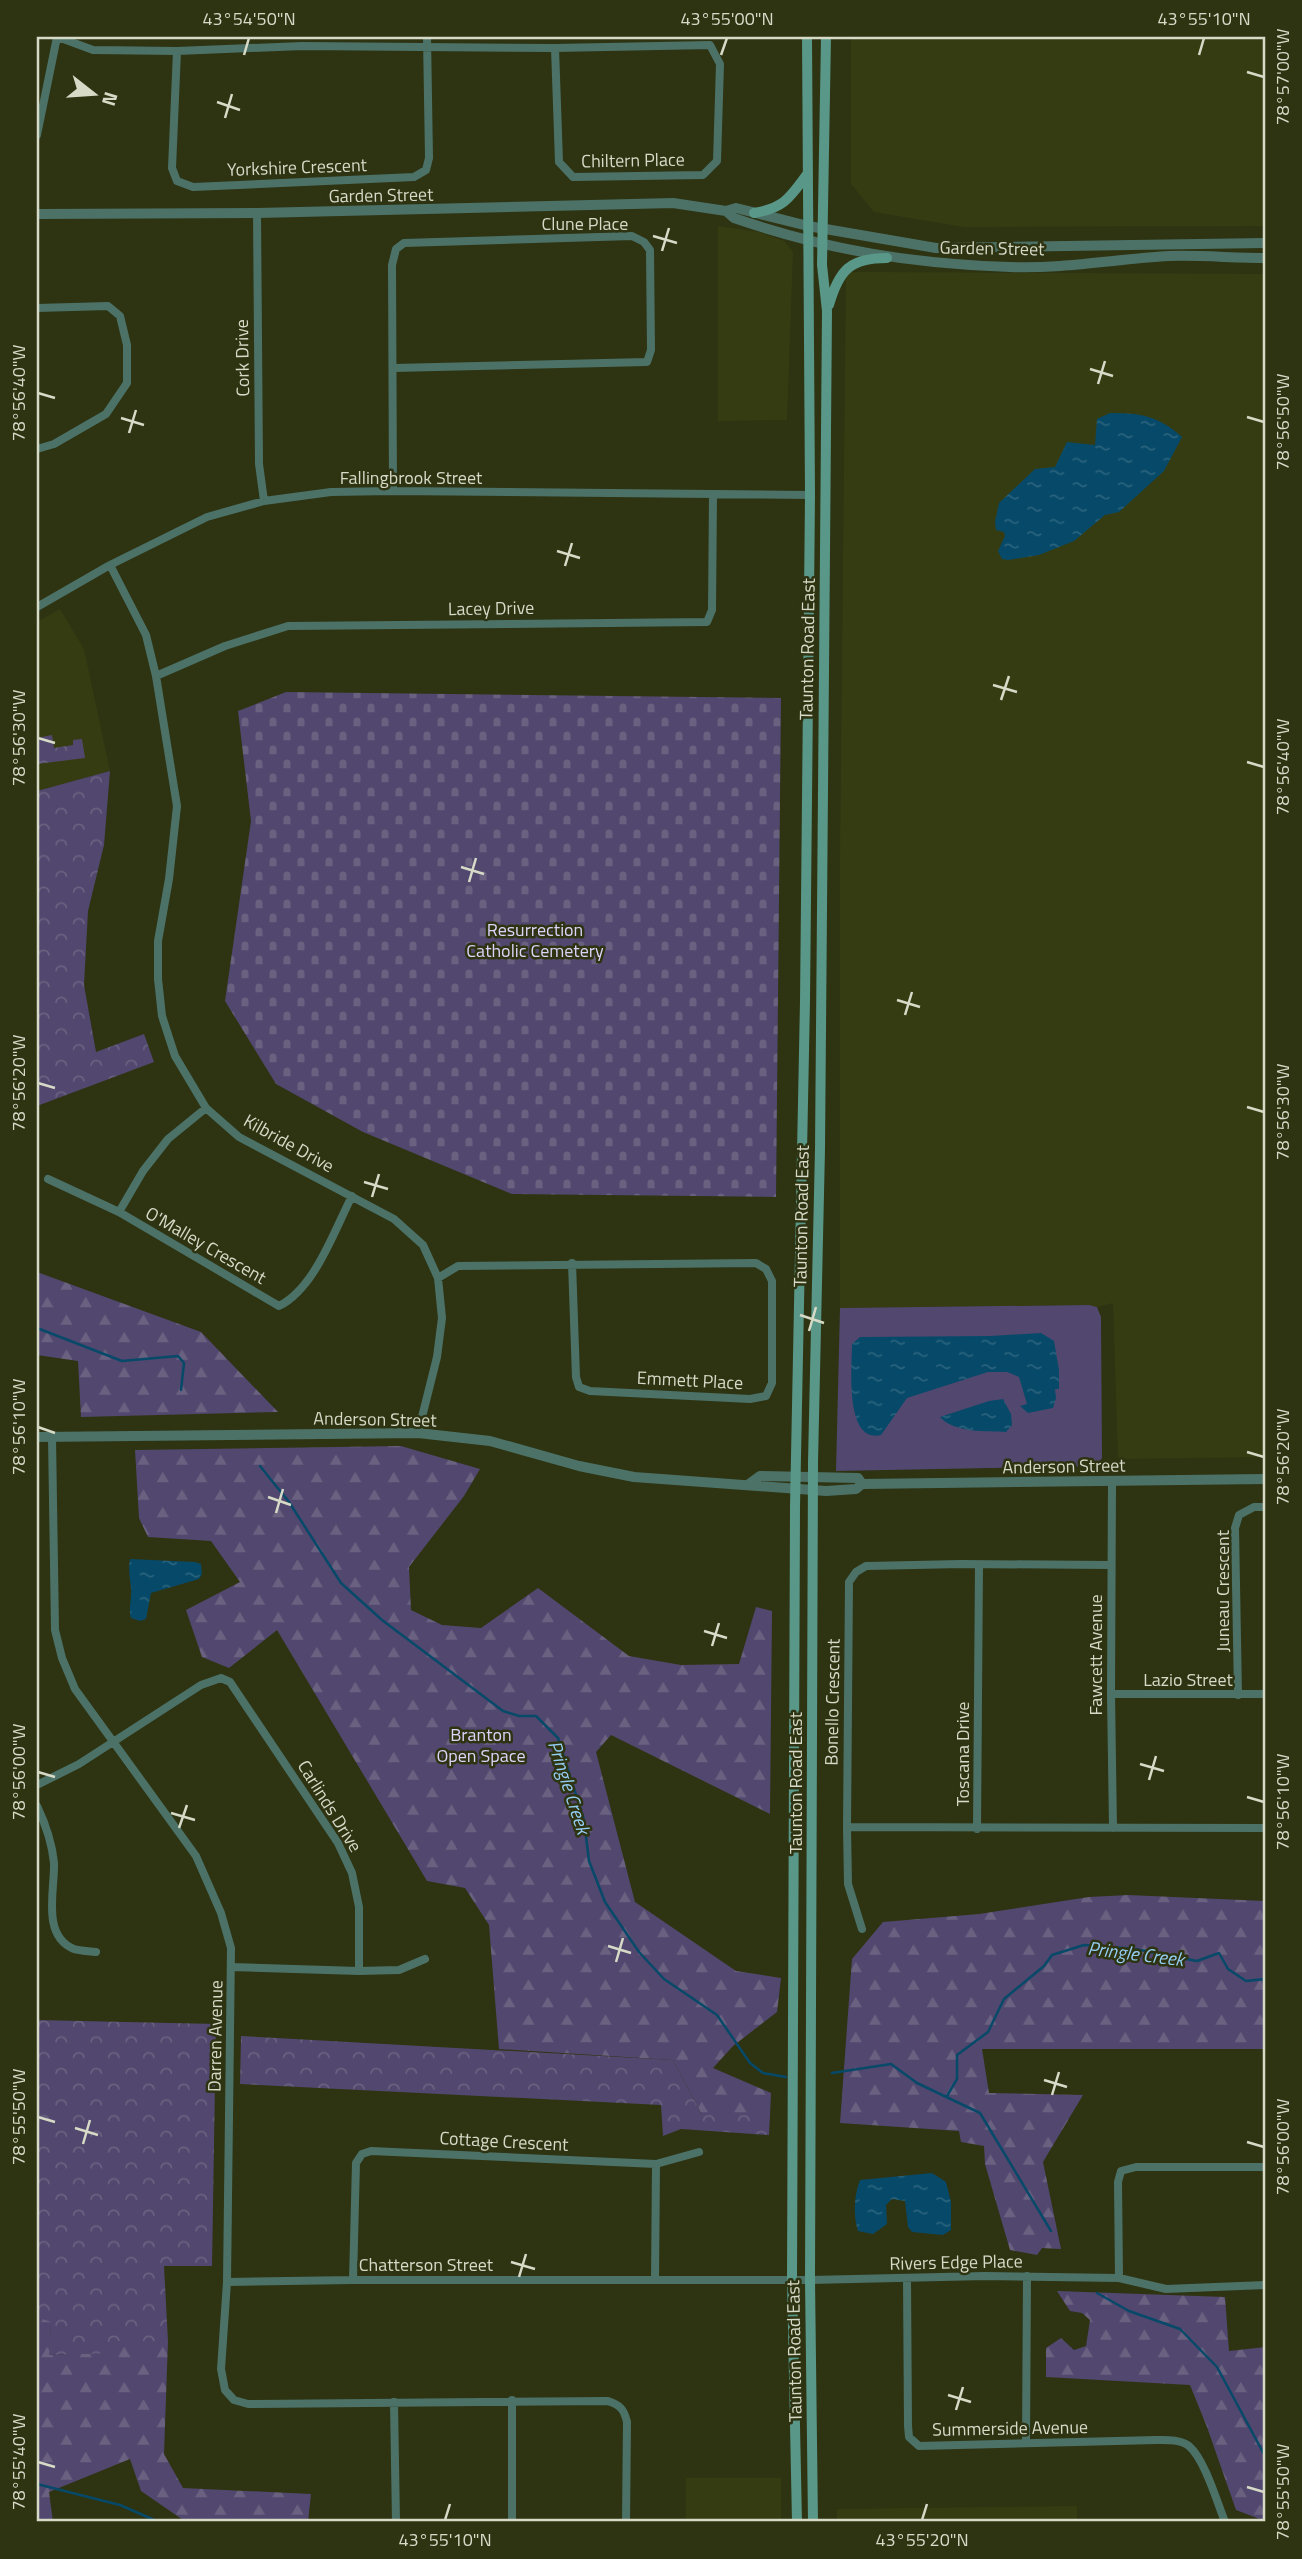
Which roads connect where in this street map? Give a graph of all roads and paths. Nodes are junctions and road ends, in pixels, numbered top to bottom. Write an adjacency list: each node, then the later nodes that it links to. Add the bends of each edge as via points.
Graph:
1 (57, 37): 8 (street, Chiltern Place, via 93,50); 9 (street)
2 (427, 37): 6 (street)
3 (807, 37): 10 (main road, Taunton Road East)
4 (826, 37): 16 (main road, Taunton Road East)
5 (301, 41): 6 (street, Chiltern Place); 8 (street, Chiltern Place)
6 (428, 48): 7 (street, Chiltern Place); 8 (street, Yorkshire Crescent, via 426,170 414,177 193,187 177,181 172,168)
7 (555, 48): 7 (street, Chiltern Place, via 559,162 573,177 703,175 717,161 720,64 710,45)
8 (177, 51)
9 (37, 135)
10 (808, 173): 12 (main road, via 785,203); 15 (main road, Taunton Road East)
11 (726, 211): 12 (street, Garden Street, via 736,208); 14 (street, Garden Street, via 673,203); 17 (street, Garden Street, via 734,218)
12 (754, 213): 15 (street, Garden Street)
13 (37, 214): 14 (street, Garden Street)
14 (257, 214): 29 (street, Cork Drive, via 259,464)
15 (808, 226): 16 (street, Garden Street); 17 (main road, Taunton Road East)
16 (823, 228): 18 (street, Garden Street, via 936,248); 19 (main road, Taunton Road East)
17 (808, 242): 19 (street, Garden Street); 28 (main road, Taunton Road East)
18 (1265, 243)
19 (823, 245): 20 (street, Garden Street); 23 (main road, Taunton Road East)
20 (887, 258): 21 (street, Garden Street, via 1013,267 1171,256); 23 (main road, via 865,258 845,271 836,280)
21 (1265, 258)
22 (37, 308): 25 (street, via 108,306 120,316 127,345 127,383 106,414)
23 (827, 311): 43 (main road, Taunton Road East)
24 (394, 368): 24 (street, Clune Place, via 647,362 651,350 650,250 632,236 404,243 396,249 393,265); 26 (street, Clune Place)
25 (37, 449)
26 (393, 491): 27 (street, Fallingbrook Street); 29 (street, Fallingbrook Street, via 331,492)
27 (713, 495): 28 (street, Fallingbrook Street); 32 (street, Lacey Drive, via 712,610 707,622 288,626 225,646)
28 (810, 495): 42 (main road, Taunton Road East)
29 (264, 501): 30 (street, Fallingbrook Street, via 207,517)
30 (110, 565): 31 (street, Fallingbrook Street); 32 (street, Kilbride Drive, via 146,635)
31 (37, 607)
32 (156, 676): 33 (street, Kilbride Drive, via 177,806 158,941 159,991 176,1056)
33 (206, 1108): 35 (street, Kilbride Drive, via 239,1136); 36 (street, O'Malley Crescent, via 168,1139)
34 (48, 1180): 36 (street)
35 (352, 1196): 36 (street, O'Malley Crescent, via 307,1284 279,1306); 38 (street, Kilbride Drive, via 394,1219 423,1245)
36 (119, 1212)
37 (572, 1263): 37 (street, Emmett Place, via 756,1263 766,1269 772,1281 772,1383 766,1396 603,1392 579,1387); 38 (street, Emmett Place, via 458,1266)
38 (438, 1278): 39 (street, Kilbride Drive, via 442,1318 437,1357)
39 (418, 1433): 41 (street, Anderson Street); 46 (street, Anderson Street, via 490,1441 634,1477)
40 (37, 1437): 41 (street, Anderson Street)
41 (52, 1437): 56 (street, Darren Avenue, via 55,1630 75,1689)
42 (795, 1477): 43 (street, Anderson Street); 46 (street, Anderson Street, via 760,1476); 48 (main road, Taunton Road East)
43 (813, 1477): 47 (street, Anderson Street, via 858,1478); 49 (main road, Taunton Road East)
44 (1265, 1479): 45 (street, Anderson Street)
45 (1112, 1481): 47 (street, Anderson Street); 52 (street, Fawcett Avenue)
46 (749, 1484): 48 (street, Anderson Street)
47 (862, 1484): 49 (street, Anderson Street, via 856,1489)
48 (795, 1490): 49 (street, Anderson Street); 60 (main road, Taunton Road East)
49 (813, 1491): 59 (main road, Taunton Road East)
50 (1265, 1507): 55 (street, Juneau Crescent, via 1239,1515 1236,1528)
51 (979, 1565): 52 (street); 61 (street, Bonello Crescent, via 866,1566 849,1582); 64 (street, Toscana Drive)
52 (1111, 1565): 54 (street, Fawcett Avenue)
53 (1265, 1694): 55 (street, Lazio Street)
54 (1111, 1695): 55 (street, Lazio Street); 62 (street, Fawcett Avenue)
55 (1238, 1695)
56 (111, 1743): 57 (street); 70 (street, Darren Avenue, via 196,1856 221,1913); 71 (street, Carlinds Drive, via 201,1685 221,1678 230,1682 338,1843 352,1873 359,1907)
57 (37, 1785)
58 (37, 1806): 68 (street, via 50,1836 54,1864 52,1921 60,1938 73,1948)
59 (813, 1813): 60 (main road); 65 (main road, Taunton Road East)
60 (794, 1814): 66 (main road, Taunton Road East)
61 (847, 1827): 64 (street); 67 (street, Bonello Crescent, via 848,1884)
62 (1113, 1828): 63 (street, Toscana Drive); 64 (street, Toscana Drive)
63 (1265, 1828)
64 (977, 1829)
65 (811, 1897): 66 (main road); 81 (main road, Taunton Road East)
66 (794, 1898): 80 (main road, Taunton Road East)
67 (862, 1929)
68 (96, 1952)
69 (425, 1959): 71 (street, via 399,1970)
70 (232, 1967): 71 (street); 82 (street, Darren Avenue)
71 (359, 1971)
72 (699, 2152): 73 (street)
73 (656, 2164): 78 (street, Cottage Crescent, via 362,2154 356,2163); 79 (street)
74 (1265, 2167): 77 (street, via 1136,2167 1121,2171)
75 (1027, 2276): 76 (street, Rivers Edge Place); 77 (street, Rivers Edge Place); 86 (street)
76 (906, 2278): 81 (street, Rivers Edge Place); 86 (street, Summerside Avenue, via 909,2437 919,2446)
77 (1119, 2278): 83 (street, Rivers Edge Place, via 1166,2289)
78 (353, 2280): 79 (street, Chatterson Street); 82 (street, Chatterson Street)
79 (655, 2280): 80 (street, Chatterson Street)
80 (792, 2280): 81 (street, Rivers Edge Place); 90 (main road, Taunton Road East)
81 (810, 2280): 91 (main road, Taunton Road East)
82 (227, 2282): 85 (street, Darren Avenue, via 221,2369 225,2390 234,2400 248,2404)
83 (1265, 2285)
84 (512, 2400): 85 (street); 88 (street); 89 (street, via 619,2404 627,2422)
85 (394, 2402): 87 (street)
86 (1026, 2443): 92 (street, Summerside Avenue, via 1178,2441 1199,2460)
87 (396, 2522)
88 (512, 2522)
89 (626, 2522)
90 (797, 2522)
91 (814, 2522)
92 (1225, 2522)

